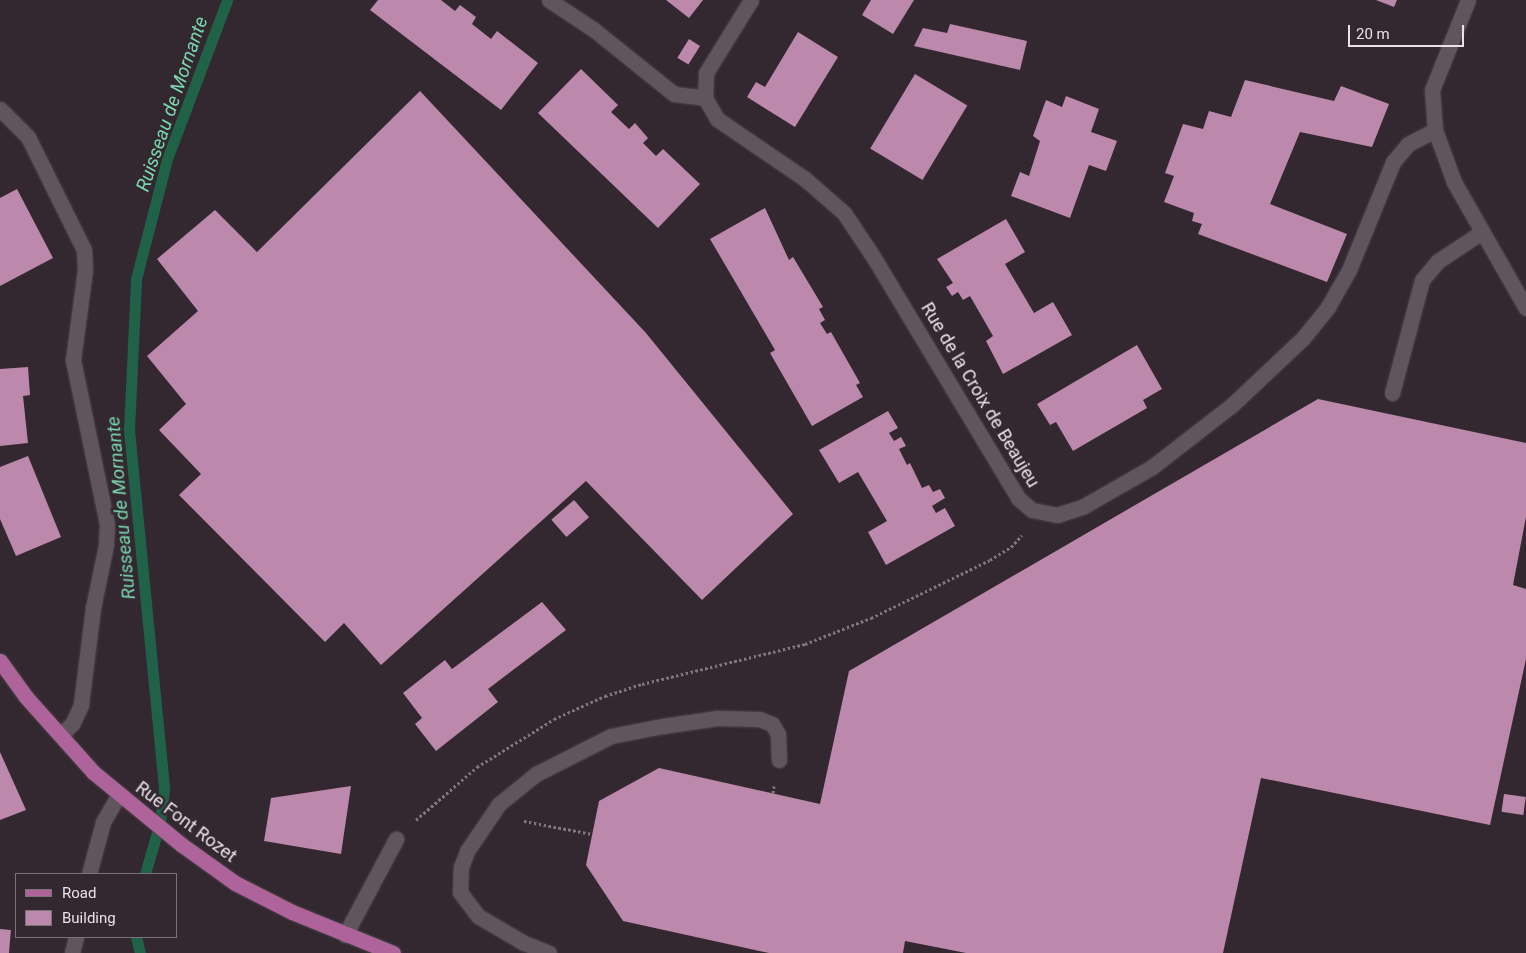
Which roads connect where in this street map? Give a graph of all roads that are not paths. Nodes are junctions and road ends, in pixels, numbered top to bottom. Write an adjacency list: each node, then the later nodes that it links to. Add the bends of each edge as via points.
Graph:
1 (549, 0): 4 (street, via 593,29 674,94)
2 (751, 0): 4 (street, via 706,73)
3 (1468, 0): 6 (street, via 1432,90)
4 (705, 98): 6 (street, Rue de la Croix de Beaujeu, via 716,119 805,178 844,213 1018,498 1032,510 1058,515 1084,506 1152,467 1232,405 1303,338 1328,307 1349,270 1393,162 1408,144)
5 (0, 109): 11 (street, via 28,137 84,250 85,270 73,360 107,524 106,545 93,608 81,705 72,724)
6 (1435, 130): 7 (street, via 1454,182)
7 (1482, 232): 8 (street); 9 (street, via 1438,261 1422,280)
8 (1526, 308)
9 (1392, 393)
10 (0, 661): 11 (main road, Rue Font Rozet)
11 (60, 735): 13 (main road, Rue Font Rozet, via 93,772)
12 (779, 760): 20 (street, via 778,734 772,724 759,719 717,718 611,736 536,774 490,814 464,859 460,892 478,916 524,943)
13 (120, 794): 15 (street, via 103,822); 16 (main road, Rue Font Rozet, via 235,883)
14 (396, 839): 16 (street)
15 (88, 873)
16 (345, 935): 19 (main road, Rue Font Rozet)
17 (76, 938): 18 (street)
18 (72, 953)
19 (394, 953)
20 (549, 953)

